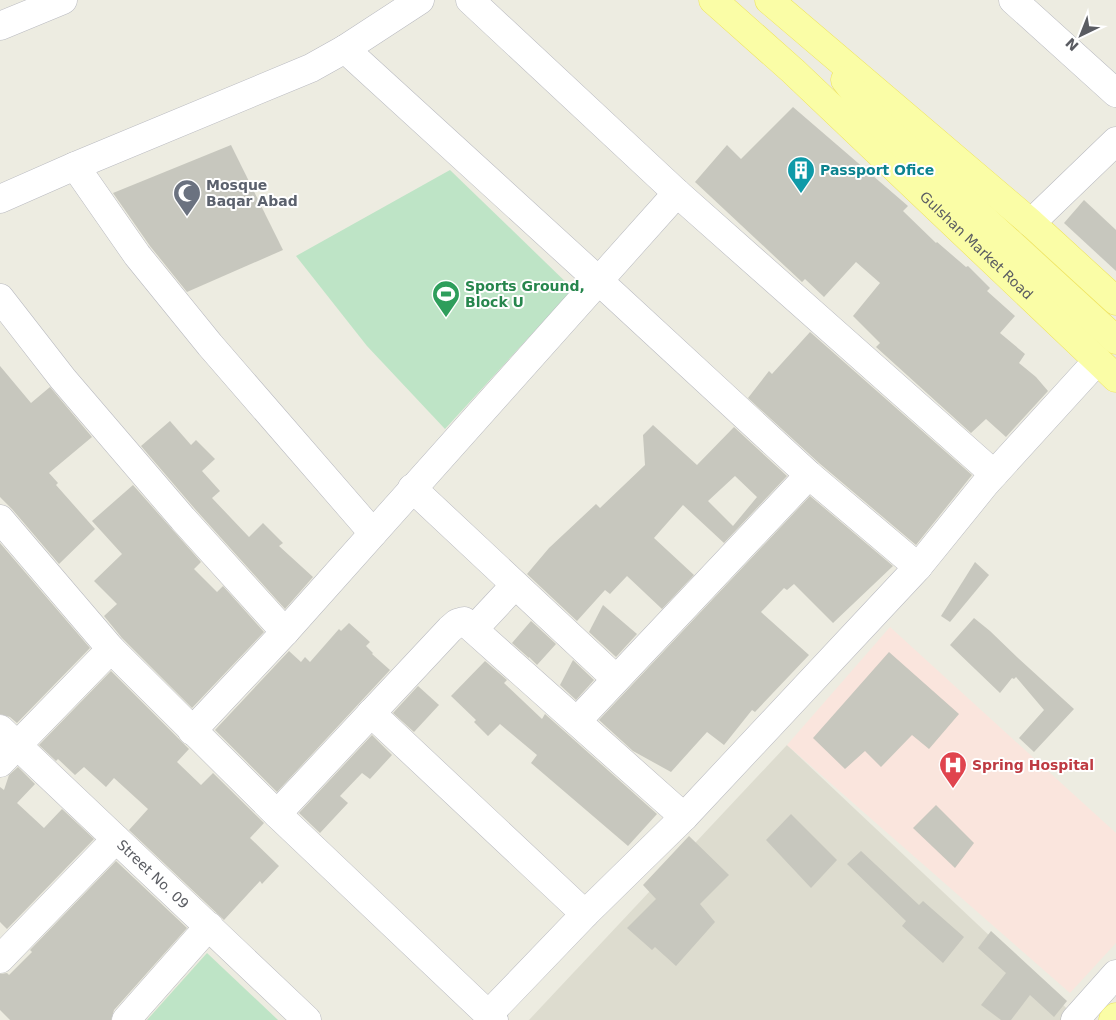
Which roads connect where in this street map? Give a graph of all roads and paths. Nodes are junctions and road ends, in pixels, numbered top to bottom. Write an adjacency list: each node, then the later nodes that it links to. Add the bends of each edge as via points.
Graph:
1 (64, 0): 7 (street)
2 (420, 0): 9 (street)
3 (470, 0): 15 (street)
4 (713, 0): 10 (main road, Gulshan Market Road)
5 (770, 0): 8 (main road, Gulshan Market Road)
6 (1013, 0): 11 (street)
7 (0, 26)
8 (806, 32): 12 (main road, Gulshan Market Road); 17 (main road, Gulshan Market Road)
9 (345, 49): 14 (street, via 311,68); 18 (street)
10 (793, 71): 12 (main road, Gulshan Market Road); 22 (main road, Gulshan Market Road)
11 (1116, 93)
12 (876, 120): 21 (main road, Gulshan Market Road)
13 (1116, 141): 17 (street)
14 (75, 166): 16 (street); 27 (street, via 137,255 197,330)
15 (677, 193): 18 (street); 23 (street)
16 (0, 199)
17 (1031, 223): 20 (main road, Gulshan Market Road)
18 (599, 281): 24 (street); 25 (street)
19 (0, 298): 31 (street, via 63,379 182,519)
20 (1116, 301)
21 (1116, 340)
22 (1107, 370): 23 (street)
23 (994, 474): 28 (street)
24 (809, 475): 28 (street); 33 (street)
25 (412, 488): 27 (street); 29 (street)
26 (0, 519): 32 (street)
27 (373, 533): 31 (street)
28 (918, 567): 39 (street)
29 (515, 585): 30 (street); 33 (street)
30 (474, 629): 34 (street, via 464,621 457,623); 35 (street)
31 (285, 632): 36 (street)
32 (111, 649): 36 (street); 37 (street)
33 (616, 679): 35 (street)
34 (371, 713): 38 (street); 41 (street)
35 (576, 721): 39 (street)
36 (192, 731): 38 (street)
37 (6, 746): 40 (street, Street No. 09)
38 (277, 814): 45 (street)
39 (684, 817): 41 (street)
40 (116, 839): 42 (street, Street No. 09); 43 (street)
41 (586, 914): 45 (street)
42 (208, 926): 47 (street); 48 (street, Street No. 09)
43 (0, 959)
44 (1116, 974): 49 (street)
45 (491, 1017)
46 (1116, 1017): 50 (main road)
47 (126, 1020)
48 (307, 1020)
49 (1075, 1020)
50 (1113, 1020)

